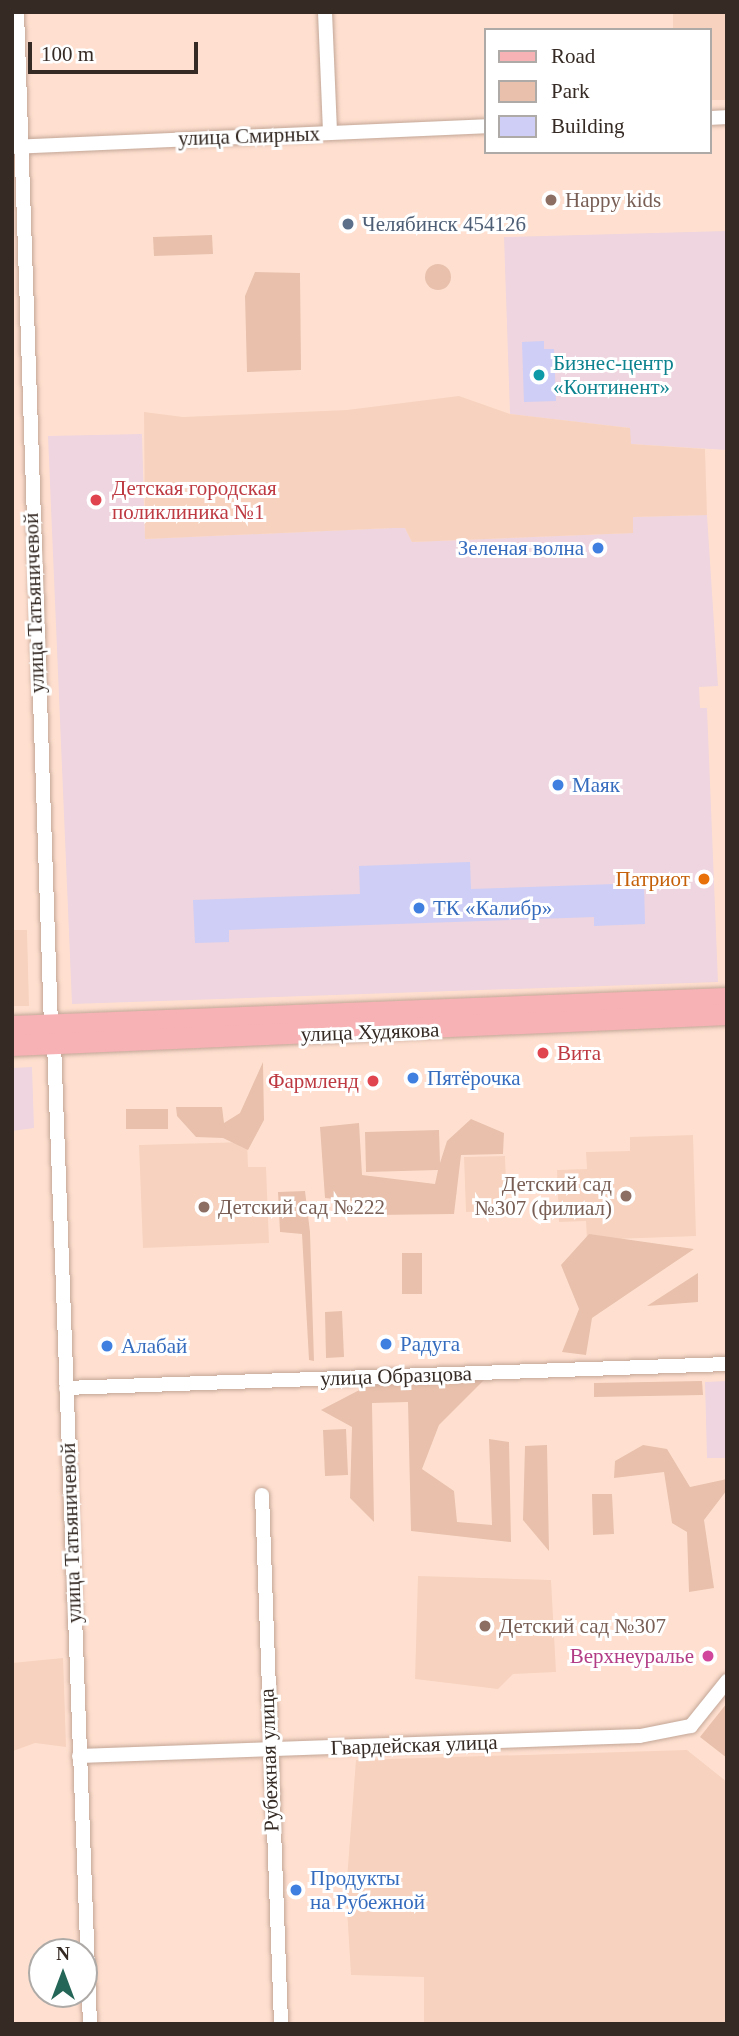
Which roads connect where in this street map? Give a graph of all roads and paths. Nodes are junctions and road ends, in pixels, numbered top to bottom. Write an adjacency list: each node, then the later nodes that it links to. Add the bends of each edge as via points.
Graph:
1 (17, 12): 5 (street, улица Татьяничевой)
2 (325, 12): 4 (street)
3 (484, 126): 4 (street, улица Смирных)
4 (330, 133): 5 (street, улица Смирных)
5 (16, 147): 9 (street, улица Татьяничевой)
6 (727, 998): 9 (main road, улица Худякова)
7 (727, 1014): 9 (main road, улица Худякова)
8 (12, 1026): 9 (main road, улица Худякова)
9 (52, 1034): 10 (main road, улица Худякова); 12 (street, улица Татьяничевой)
10 (12, 1045)
11 (727, 1364): 12 (street, улица Образцова)
12 (66, 1388): 16 (street, улица Татьяничевой)
13 (262, 1495): 15 (street, Рубежная улица)
14 (727, 1681): 15 (street, Гвардейская улица, via 682,1731)
15 (268, 1750): 16 (street, Гвардейская улица); 18 (street, Рубежная улица)
16 (79, 1756): 17 (street, улица Татьяничевой)
17 (90, 2024)
18 (281, 2024)

